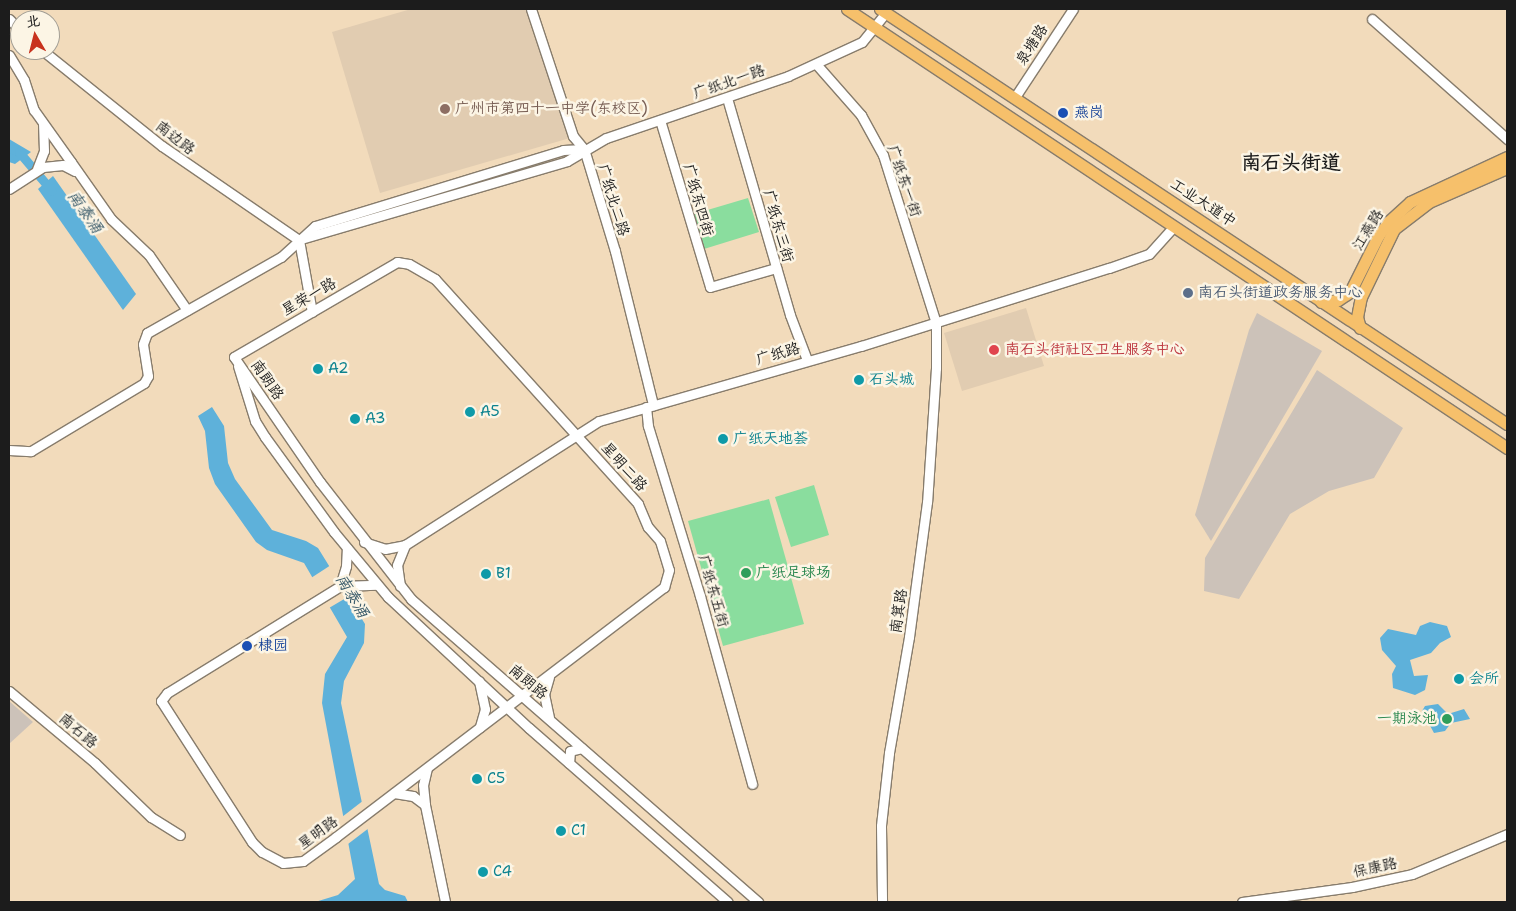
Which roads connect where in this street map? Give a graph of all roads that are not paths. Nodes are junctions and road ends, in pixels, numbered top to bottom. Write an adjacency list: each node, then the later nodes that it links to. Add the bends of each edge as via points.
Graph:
1 (531, 9): 15 (street, 广纸北二路, via 573,136)
2 (847, 9): 6 (main road)
3 (1073, 9): 10 (street, 泉塘路)
4 (883, 10): 6 (street, 广纸北一路); 10 (main road, 工业大道中)
5 (1372, 19): 14 (street)
6 (875, 28): 9 (street, 广纸北一路, via 862,42); 21 (main road)
7 (9, 55): 12 (street)
8 (54, 60): 22 (street, 南边路, via 162,146)
9 (817, 65): 11 (street, 广纸北一路); 28 (street, 广纸东一街, via 861,115 883,155)
10 (1015, 97): 25 (main road, 工业大道中)
11 (727, 98): 13 (street, 广纸北一路); 24 (street, 广纸东三街)
12 (42, 120): 18 (street, via 45,144); 19 (street)
13 (660, 120): 15 (street, 广纸北一路); 24 (street, 广纸东四街, via 710,287)
14 (1507, 139)
15 (584, 149): 22 (street, 广纸北一路, via 563,150 315,226); 32 (street, 广纸北二路, via 615,251)
16 (1507, 157): 25 (main road, 江燕路, via 1410,202 1378,236 1350,292 1338,300)
17 (1507, 168): 29 (main road, 江燕路, via 1429,202 1394,230 1361,297 1357,317)
18 (37, 169): 19 (street, via 63,165); 20 (street)
19 (79, 174): 26 (street, via 111,219 148,255)
20 (9, 189)
21 (1173, 227): 28 (street, 广纸路, via 1149,254); 35 (main road)
22 (299, 240): 26 (street, 广纸北一路, via 281,257); 27 (street)
23 (397, 262): 27 (street, 星荣一路); 34 (street, 星明二路, via 432,276)
24 (776, 268): 31 (street, 广纸东三街)
25 (1321, 302): 29 (main road, 工业大道中)
26 (187, 310): 36 (street, 广纸北一路, via 144,336 148,372 144,383 36,448 26,452)
27 (312, 312): 30 (street, 星荣一路)
28 (936, 323): 31 (street, 广纸路); 63 (street, 南箕路, via 927,502 881,826)
29 (1360, 328): 33 (main road, 工业大道中)
30 (234, 357): 37 (street, 南朗路); 39 (street, 南朗路, via 259,428)
31 (807, 360): 32 (street, 广纸路)
32 (649, 406): 34 (street, 广纸路, via 600,421); 55 (street, 广纸东五街, via 648,426 700,596)
33 (1507, 424)
34 (576, 435): 38 (street, 广纸路); 45 (street, 星明二路, via 638,504 662,547 670,574 664,587)
35 (1507, 448)
36 (9, 450)
37 (364, 542): 38 (street, 广纸路, via 385,549); 42 (street, 南朗路)
38 (405, 545): 42 (street, via 397,564)
39 (347, 548): 40 (street); 41 (street, 南朗路)
40 (344, 583): 41 (street); 56 (street, 星明路, via 167,693 161,701 164,710 262,852 283,863 299,863)
41 (377, 585): 44 (street, 南朗路, via 416,626)
42 (400, 587): 43 (street, 南朗路)
43 (460, 643): 44 (street, via 459,652); 48 (street, 南朗路)
44 (450, 655): 46 (street, 南朗路)
45 (554, 672): 48 (street, 星明二路); 50 (street, via 546,682 544,694 545,708)
46 (478, 679): 49 (street, 南朗路); 51 (street, via 485,709)
47 (9, 691): 59 (street, 南石路, via 96,763 151,817)
48 (522, 696): 49 (street, 星明路); 50 (street, 南朗路)
49 (508, 707): 51 (street, 星明路); 53 (street, 南朗路)
50 (552, 721): 52 (street, 南朗路)
51 (478, 729): 54 (street, 星明路)
52 (582, 748): 53 (street, via 570,751); 62 (street, 南朗路)
53 (569, 763): 61 (street, 南朗路)
54 (427, 768): 56 (street, 星明路); 57 (street, via 423,785)
55 (752, 784)
56 (391, 796): 57 (street, via 413,796)
57 (425, 805): 60 (street)
58 (1507, 834): 64 (street, 保康路, via 1412,874 1352,887)
59 (180, 835)
60 (445, 902)
61 (728, 902)
62 (758, 902)
63 (882, 902)
64 (1242, 902)

